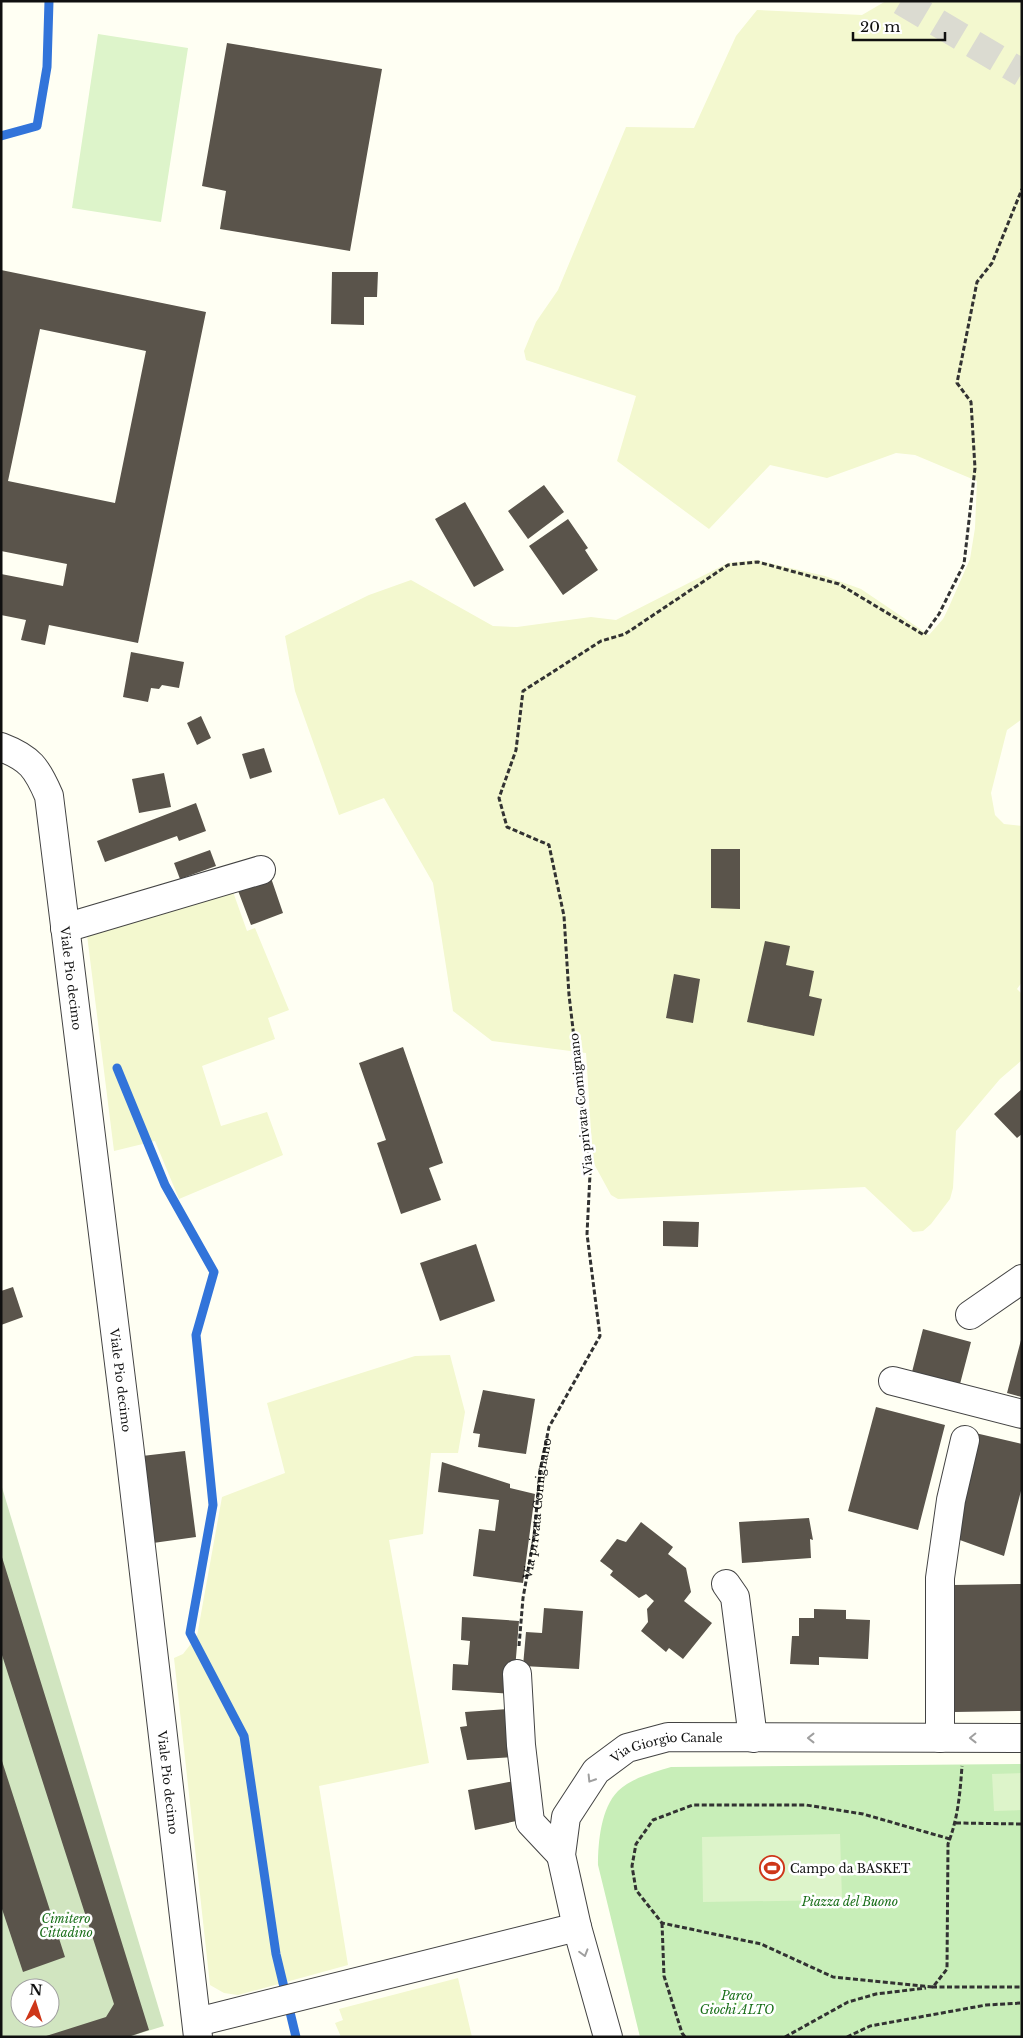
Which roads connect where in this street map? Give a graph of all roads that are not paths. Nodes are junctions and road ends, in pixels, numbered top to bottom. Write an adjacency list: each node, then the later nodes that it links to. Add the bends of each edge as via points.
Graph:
1 (1, 747): 3 (street, Viale Pio decimo, via 20,754 40,774 49,796)
2 (261, 870): 3 (street)
3 (65, 928): 16 (street, Viale Pio decimo)
4 (1022, 1280): 5 (street)
5 (970, 1315)
6 (893, 1381): 7 (street)
7 (1022, 1414)
8 (965, 1440): 12 (street, via 950,1500 940,1578)
9 (726, 1584): 11 (street, via 735,1597)
10 (517, 1674): 14 (street, via 530,1822)
11 (753, 1738): 12 (street, Via Giorgio Canale, one-way to 11); 14 (street, Via Giorgio Canale, one-way to 14, via 668,1737 627,1748 596,1771 566,1817)
12 (951, 1738): 13 (street, Via Giorgio Canale, one-way to 12)
13 (1022, 1738)
14 (562, 1855): 15 (street, Via Giorgio Canale)
15 (576, 1927): 16 (street, via 243,2011); 17 (street, Via Giorgio Canale, one-way to 17)
16 (195, 2032)
17 (608, 2037)

